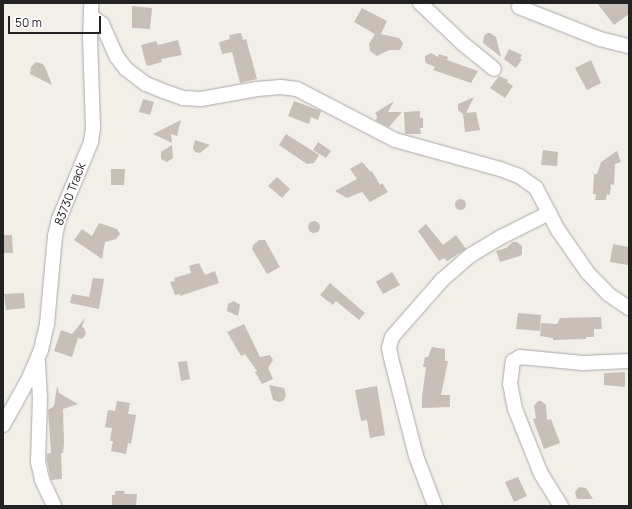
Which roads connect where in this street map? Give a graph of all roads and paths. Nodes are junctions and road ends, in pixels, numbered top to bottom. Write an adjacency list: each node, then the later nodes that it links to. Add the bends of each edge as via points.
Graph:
1 (420, 3): 5 (street)
2 (519, 7): 4 (street, via 600,39)
3 (91, 10): 6 (street, via 102,24 117,57 126,69 146,84 183,98 201,99 257,89 297,89 395,140 519,176 536,188); 8 (street, 83730 Track, via 91,142 59,219 55,236 47,324)
4 (629, 46)
5 (494, 69)
6 (549, 213): 7 (street, via 597,285); 12 (street, via 471,255 442,280 392,337 391,358 416,456)
7 (629, 308)
8 (37, 358): 10 (street, 83730 Track); 11 (street, via 40,396 38,462 42,480)
9 (629, 361): 13 (street, via 583,363 520,357 513,361 510,384 515,409 541,474)
10 (3, 425)
11 (54, 506)
12 (435, 506)
13 (561, 506)

